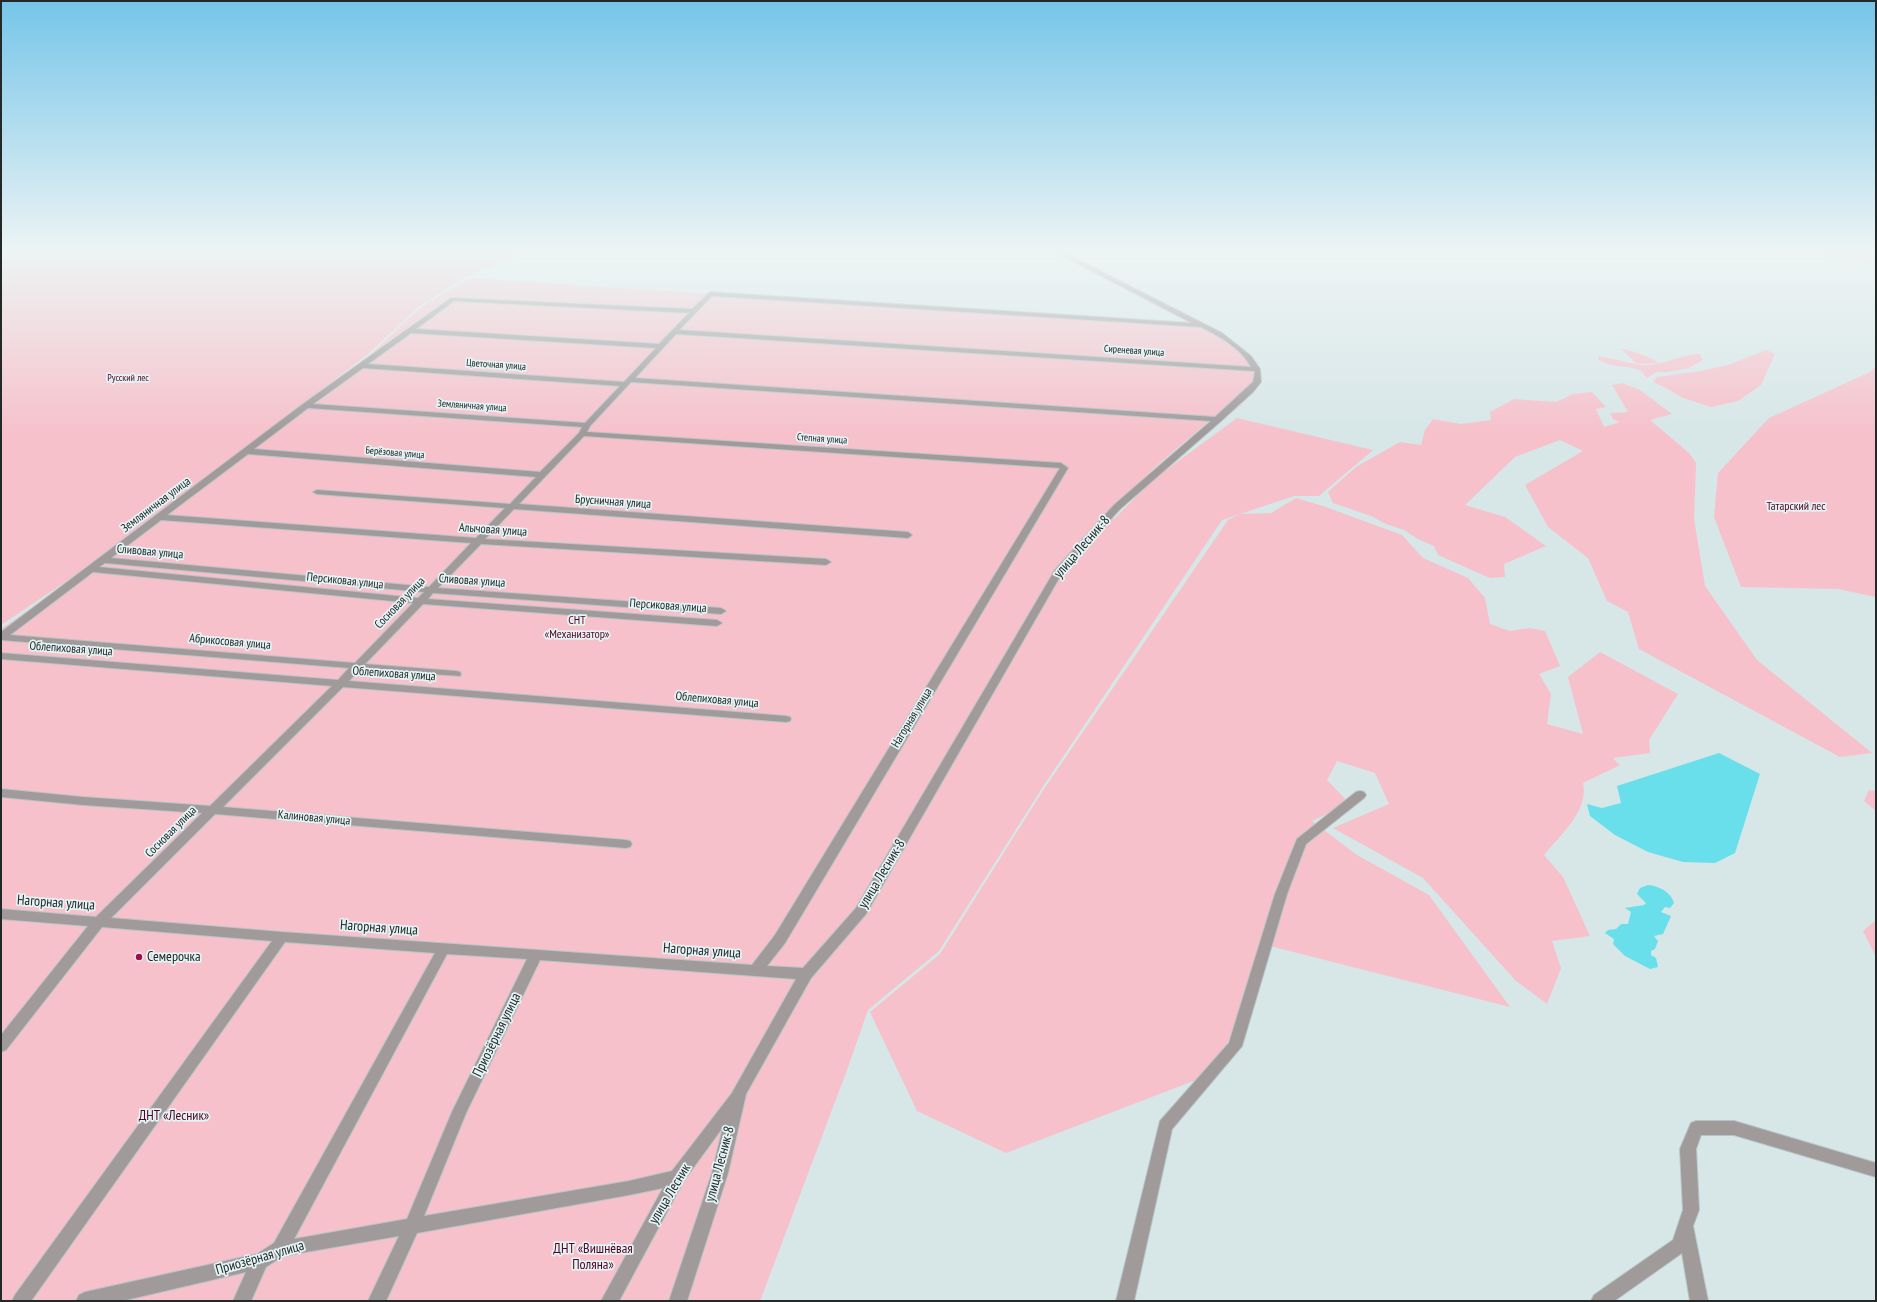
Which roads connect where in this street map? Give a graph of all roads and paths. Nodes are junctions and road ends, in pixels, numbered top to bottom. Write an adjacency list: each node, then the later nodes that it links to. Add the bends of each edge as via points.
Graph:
1 (436, 312): 6 (street, Земляничная улица)
2 (692, 312): 7 (street, Сосновая улица)
3 (991, 312): 5 (street, Сосновая улица)
4 (1174, 312): 5 (street)
5 (1200, 325): 10 (street, via 1236,345)
6 (411, 331): 8 (street); 9 (street, Земляничная улица)
7 (674, 332): 8 (street, Сосновая улица); 10 (street, Сиреневая улица)
8 (661, 346): 11 (street, Сосновая улица)
9 (363, 366): 11 (street, Цветочная улица); 12 (street, Земляничная улица)
10 (1257, 369): 13 (street, улица Лесник-8, via 1257,382)
11 (628, 382): 13 (street, Цветочная улица); 14 (street, Сосновая улица)
12 (306, 406): 14 (street, Земляничная улица); 15 (street, Земляничная улица)
13 (1218, 419): 46 (street, улица Лесник-8, via 1117,507 1058,572 861,911)
14 (584, 430): 16 (street, Степная улица); 17 (street, Сосновая улица)
15 (246, 451): 17 (street, Берёзовая улица); 20 (street, Земляничная улица)
16 (1061, 465): 45 (street, Нагорная улица, via 1064,468 1063,472 972,618 780,939)
17 (542, 475): 19 (street, Сосновая улица)
18 (317, 492): 19 (street, Брусничная улица)
19 (511, 507): 21 (street, Брусничная улица); 22 (street, Сосновая улица)
20 (160, 517): 22 (street, Алычовая улица); 23 (street, Земляничная улица)
21 (908, 535)
22 (478, 541): 24 (street, Алычовая улица); 26 (street, Сосновая улица)
23 (103, 560): 25 (street, Земляничная улица); 26 (street, Сливовая улица)
24 (826, 562)
25 (90, 569): 27 (street, Персиковая улица); 30 (street, Земляничная улица)
26 (431, 590): 27 (street, Сосновая улица); 28 (street, Сливовая улица)
27 (420, 601): 29 (street, Персиковая улица); 32 (street, Сосновая улица)
28 (721, 611)
29 (717, 623)
30 (1, 637): 32 (street, Абрикосовая улица)
31 (1, 656): 34 (street, Облепиховая улица)
32 (358, 666): 33 (street, Абрикосовая улица); 34 (street, Сосновая улица)
33 (456, 674)
34 (341, 683): 35 (street, Облепиховая улица); 38 (street, Сосновая улица)
35 (786, 718)
36 (1, 793): 38 (street, Калиновая улица)
37 (1360, 795): 61 (street, via 1301,842 1282,894 1235,1046 1165,1126)
38 (212, 810): 39 (street, Калиновая улица); 41 (street, Сосновая улица)
39 (626, 844)
40 (2, 915): 41 (street, Нагорная улица)
41 (99, 922): 42 (street, Нагорная улица); 47 (street, Сосновая улица)
42 (282, 937): 43 (street, Нагорная улица); 55 (street)
43 (444, 948): 44 (street, Нагорная улица); 53 (street)
44 (536, 955): 45 (street, Нагорная улица); 51 (street, Приозёрная улица, via 459,1112)
45 (755, 971): 46 (street, Нагорная улица)
46 (806, 974): 48 (street, улица Лесник-8)
47 (1, 1046)
48 (739, 1093): 50 (street, улица Лесник); 60 (street, улица Лесник-8, via 720,1173)
49 (1876, 1170): 52 (street, via 1734,1128 1696,1128 1688,1149 1691,1210)
50 (678, 1177): 51 (street, Приозёрная улица); 59 (street, улица Лесник)
51 (412, 1226): 53 (street, Приозёрная улица); 58 (street, Приозёрная улица)
52 (1685, 1226): 62 (street, via 1679,1245); 63 (street)
53 (280, 1250): 54 (street, Приозёрная улица)
54 (260, 1261): 56 (street, Приозёрная улица); 57 (street)
55 (21, 1301)
56 (85, 1301)
57 (242, 1301)
58 (377, 1301)
59 (610, 1301)
60 (678, 1301)
61 (1125, 1301)
62 (1600, 1301)
63 (1699, 1301)

